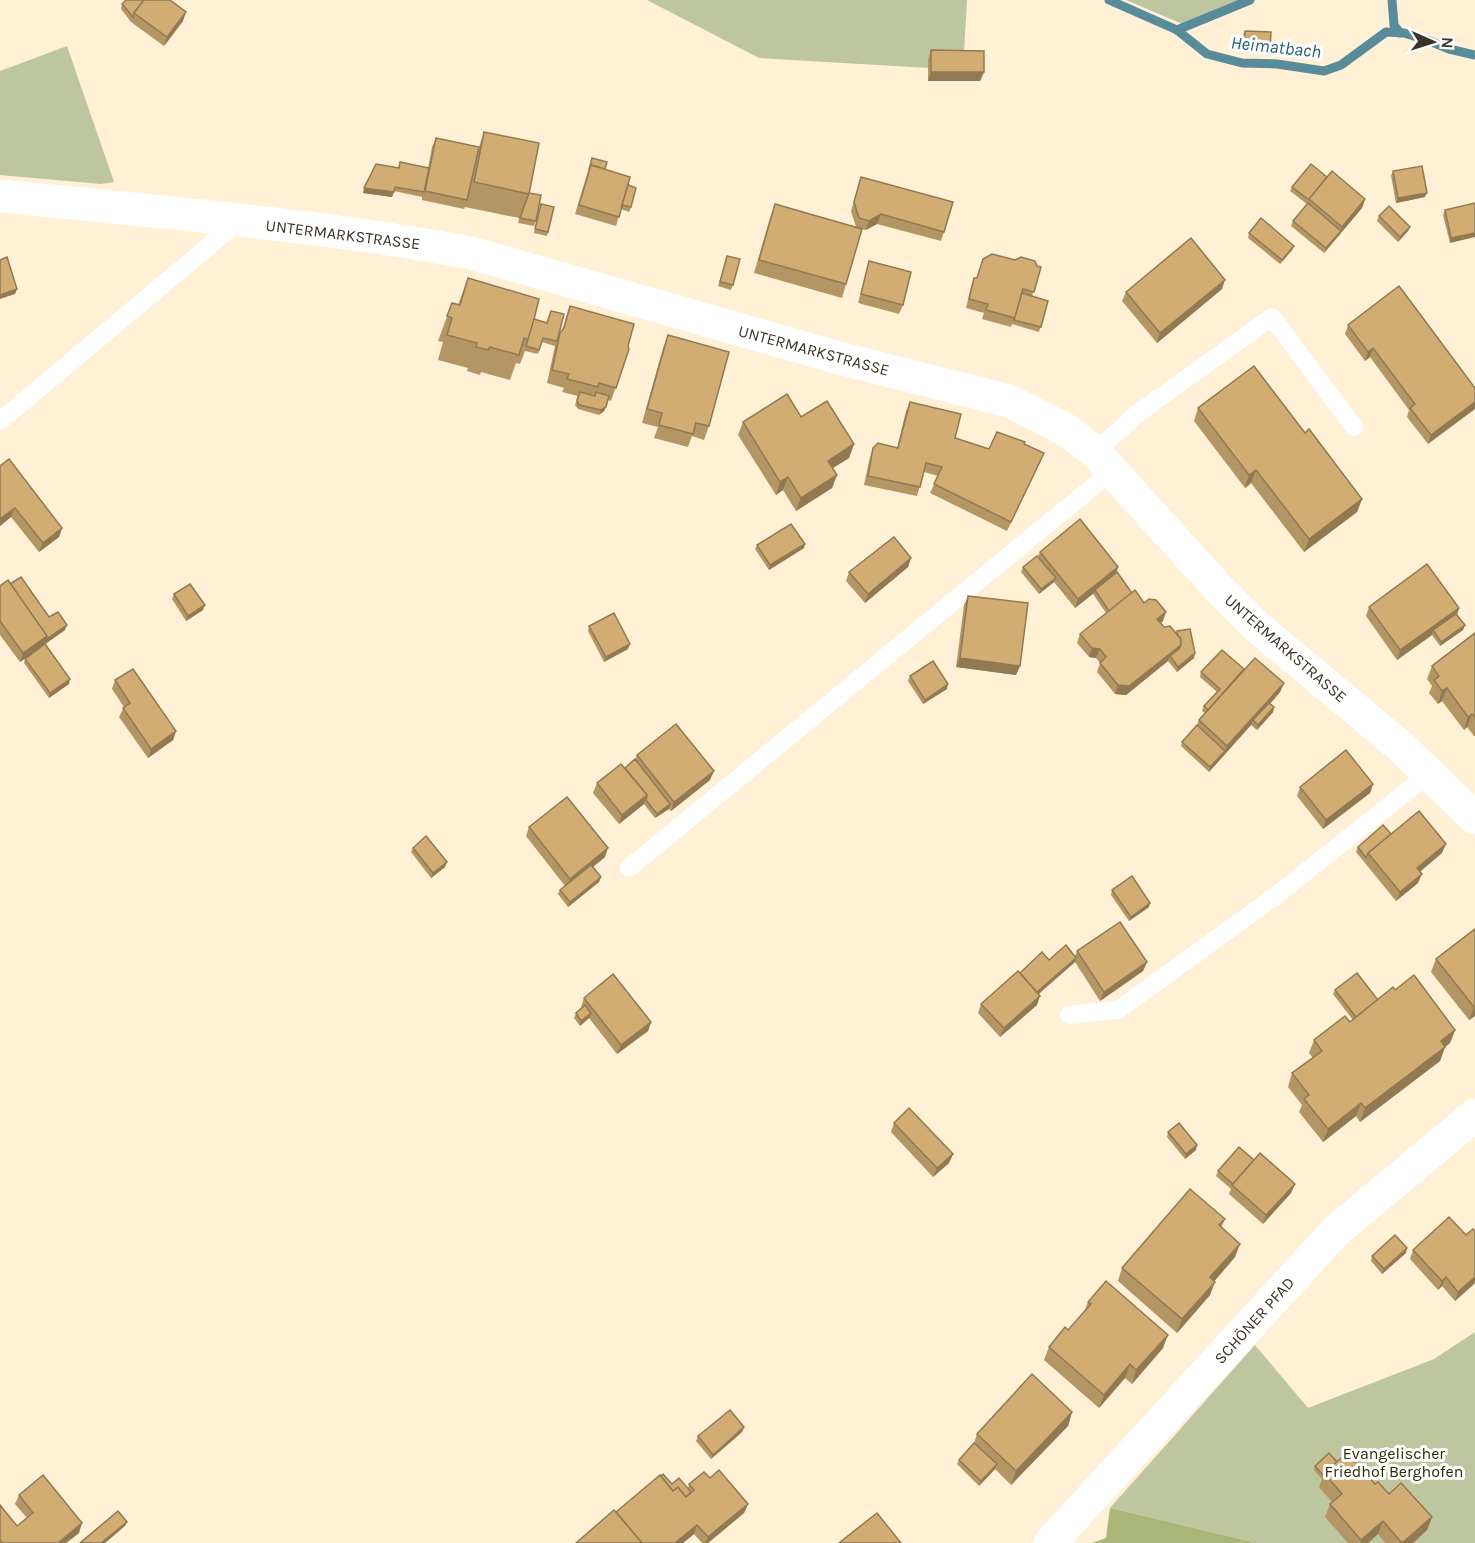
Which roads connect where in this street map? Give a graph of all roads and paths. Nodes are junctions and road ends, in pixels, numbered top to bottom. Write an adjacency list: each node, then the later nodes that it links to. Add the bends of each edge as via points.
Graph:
1 (0, 196): 2 (street, UNTERMARKSTRASSE)
2 (239, 221): 3 (lane); 5 (street, UNTERMARKSTRASSE, via 414,242 471,253 843,359 1009,401 1066,430)
3 (0, 421)
4 (1354, 426): 5 (lane, via 1272,317 1137,414)
5 (1104, 461): 6 (street, UNTERMARKSTRASSE, via 1257,627); 8 (lane)
6 (1430, 773): 7 (street, UNTERMARKSTRASSE); 9 (lane, via 1278,894 1118,1010)
7 (1475, 818)
8 (629, 868)
9 (1069, 1015)
10 (1475, 1115): 11 (street, SCHÖNER PFAD, via 1337,1230)
11 (1050, 1543)

